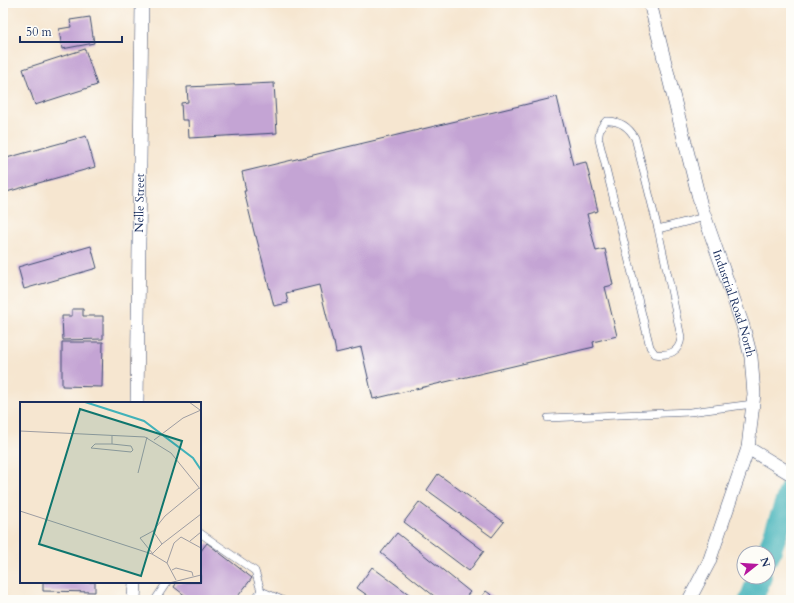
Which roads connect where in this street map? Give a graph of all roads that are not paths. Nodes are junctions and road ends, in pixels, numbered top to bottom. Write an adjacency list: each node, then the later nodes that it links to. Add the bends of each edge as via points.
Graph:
1 (142, 3): 5 (street, Nelle Street)
2 (650, 3): 3 (street, Industrial Road North)
3 (705, 217): 4 (lane); 6 (street, Industrial Road North, via 743,326 751,357)
4 (658, 229): 4 (lane, via 635,138 631,131 618,122 606,121 598,133 599,140 646,332 655,354 664,355 680,346 681,337)
5 (137, 402)
6 (753, 404): 7 (lane, via 690,412); 8 (street, Industrial Road North)
7 (548, 418)
8 (748, 448): 9 (street); 18 (street, Industrial Road North, via 709,562)
9 (791, 474)
10 (201, 534): 13 (lane, via 255,571)
11 (135, 583): 14 (street)
12 (166, 583): 15 (lane)
13 (261, 591): 16 (lane); 17 (lane)
14 (134, 600)
15 (155, 600)
16 (254, 600)
17 (282, 600)
18 (688, 600)

